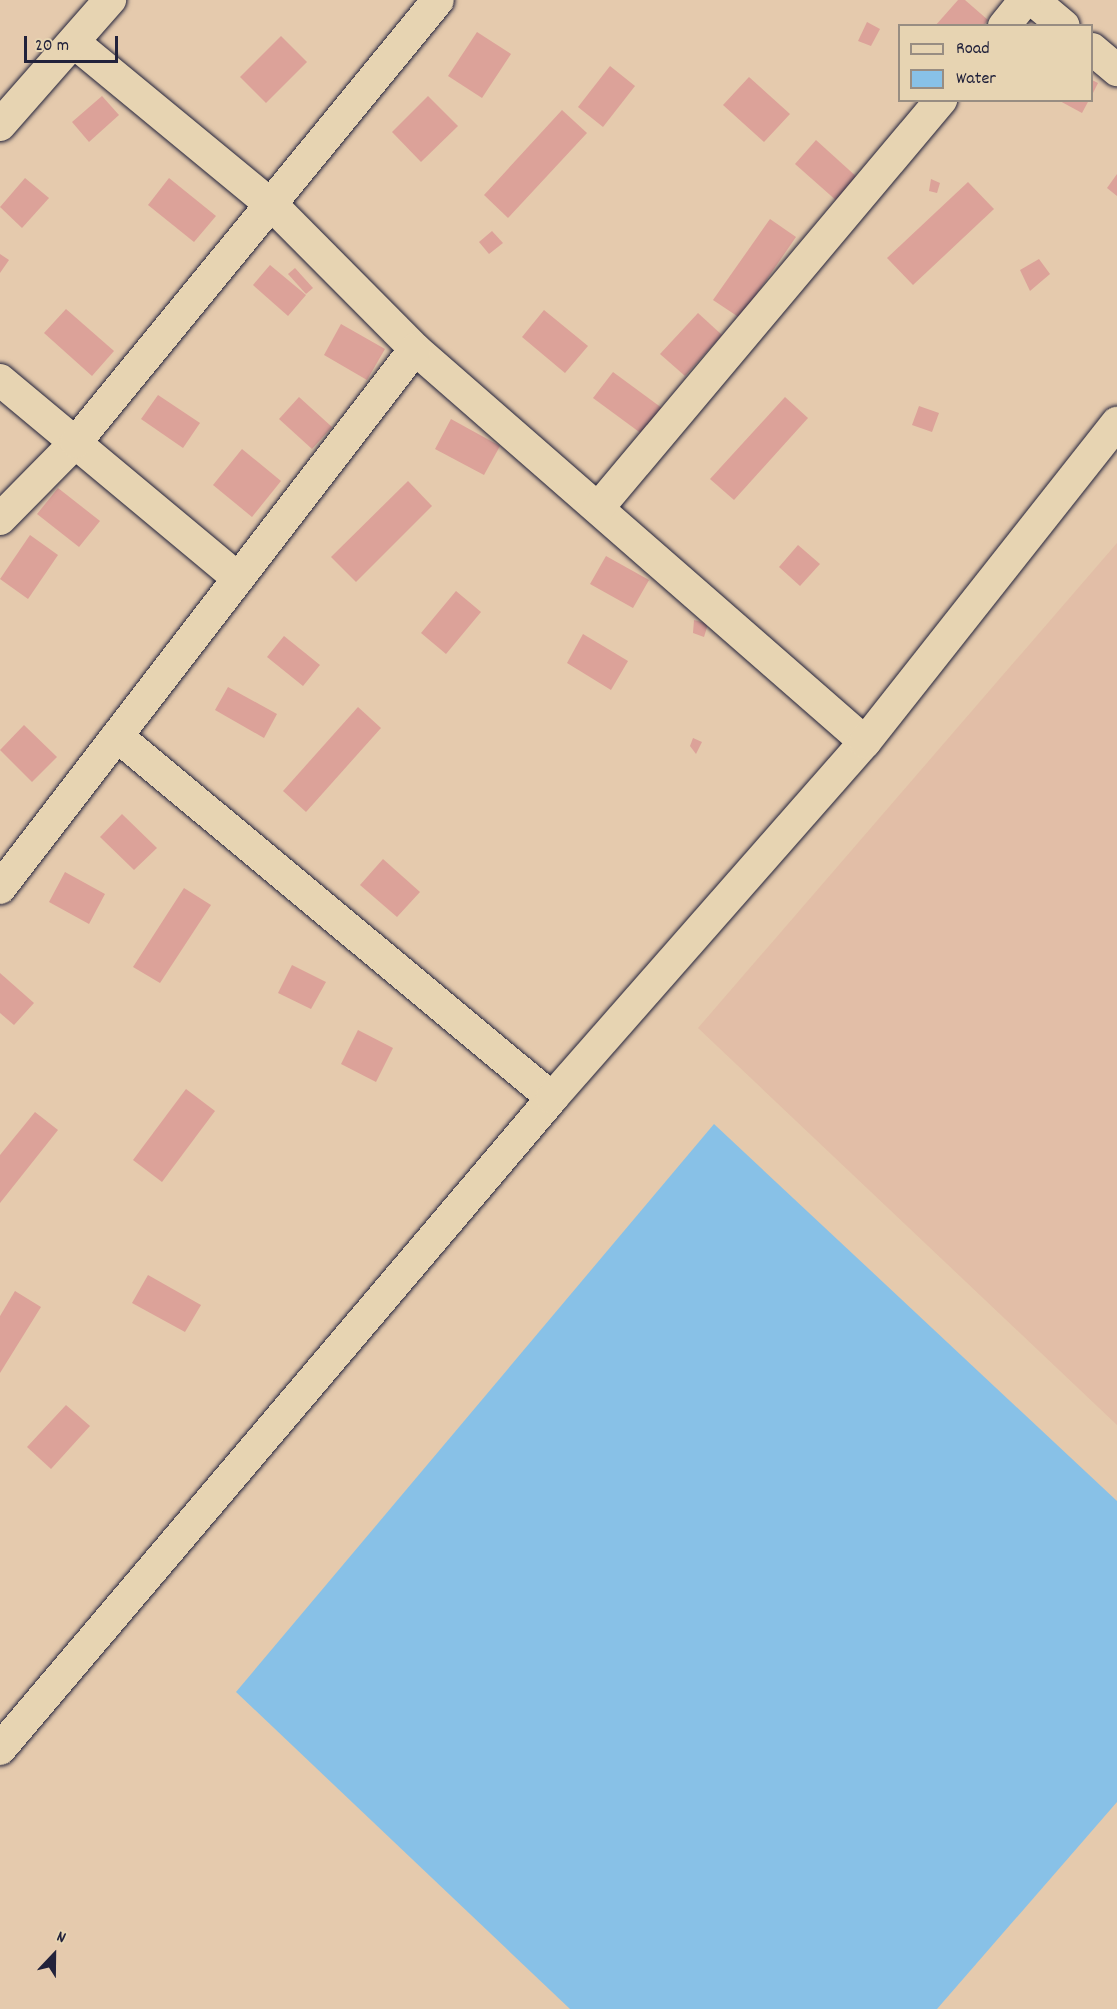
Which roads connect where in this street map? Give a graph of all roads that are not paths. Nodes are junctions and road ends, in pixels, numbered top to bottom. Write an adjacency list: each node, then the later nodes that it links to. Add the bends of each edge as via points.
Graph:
1 (110, 0): 7 (street)
2 (438, 0): 12 (street)
3 (1025, 0): 5 (street)
4 (1033, 0): 6 (street)
5 (1006, 24)
6 (1062, 24)
7 (75, 44): 11 (street); 12 (street)
8 (1093, 50): 9 (street)
9 (1117, 70)
10 (939, 102): 17 (street)
11 (0, 125)
12 (274, 207): 13 (street); 16 (street)
13 (415, 350): 17 (street); 19 (street)
14 (0, 380): 16 (street)
15 (1117, 423): 21 (street)
16 (76, 442): 18 (street); 19 (street)
17 (599, 507): 21 (street)
18 (0, 519)
19 (238, 578): 20 (street)
20 (117, 736): 22 (street); 23 (street)
21 (864, 742): 23 (street)
22 (0, 888)
23 (552, 1098): 24 (street)
24 (0, 1749)

